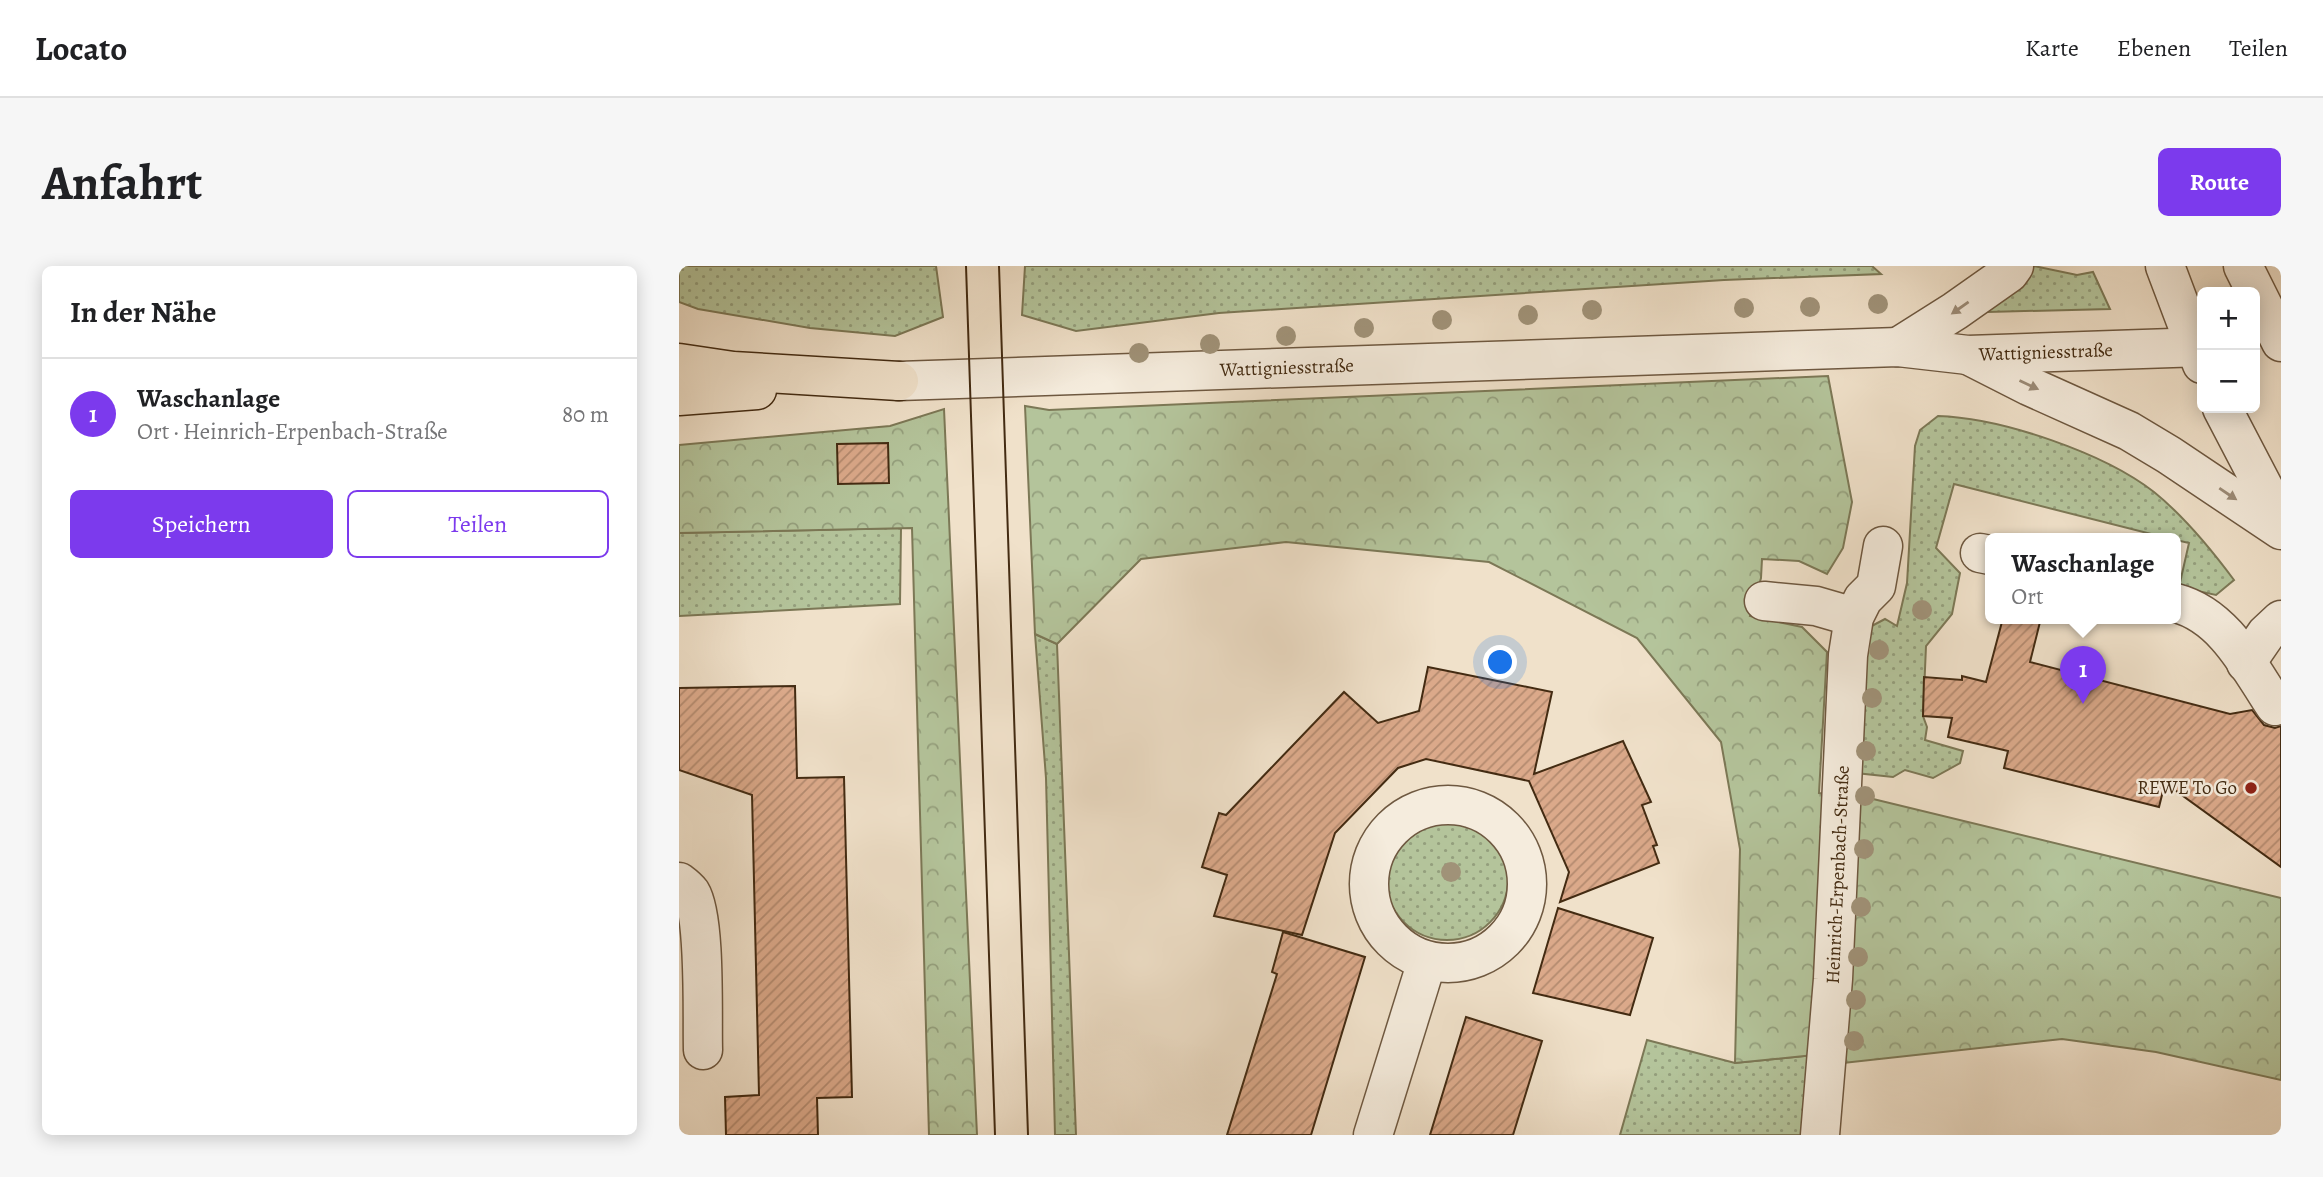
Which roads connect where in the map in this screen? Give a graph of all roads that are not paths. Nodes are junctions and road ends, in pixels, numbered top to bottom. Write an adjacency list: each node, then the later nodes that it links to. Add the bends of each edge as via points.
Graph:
1 (2014, 266): 6 (street, one-way to 6)
2 (2165, 266): 7 (street)
3 (2242, 266): 4 (street)
4 (2281, 344): 5 (street)
5 (2260, 346)
6 (1898, 348): 9 (street, Wattigniesstraße); 11 (street, Wattigniesstraße)
7 (2199, 350)
8 (2197, 353): 9 (street, Wattigniesstraße)
9 (1968, 355): 15 (street, one-way to 15, via 2129,431)
10 (679, 363): 11 (main road)
11 (899, 381): 12 (main road, Wattigniesstraße)
12 (679, 396)
13 (2225, 413): 14 (street)
14 (2281, 521)
15 (2281, 530)
16 (1883, 546): 19 (street, Heinrich-Erpenbach-Straße, via 1876,586)
17 (1763, 601): 19 (street, via 1816,606)
18 (2181, 605): 21 (street, via 2210,618)
19 (1854, 617): 27 (street, Heinrich-Erpenbach-Straße)
20 (2281, 620): 21 (street)
21 (2246, 663): 22 (street)
22 (2275, 706)
23 (679, 882): 25 (street, via 691,893 697,912)
24 (1427, 961): 24 (street, via 1477,958 1499,945 1516,926 1525,902 1528,877 1521,852 1508,831 1488,815 1464,806 1437,805 1411,813 1389,829 1374,852 1367,879 1371,906 1383,930 1402,949); 26 (street)
25 (703, 1050)
26 (1373, 1135)
27 (1820, 1135)

